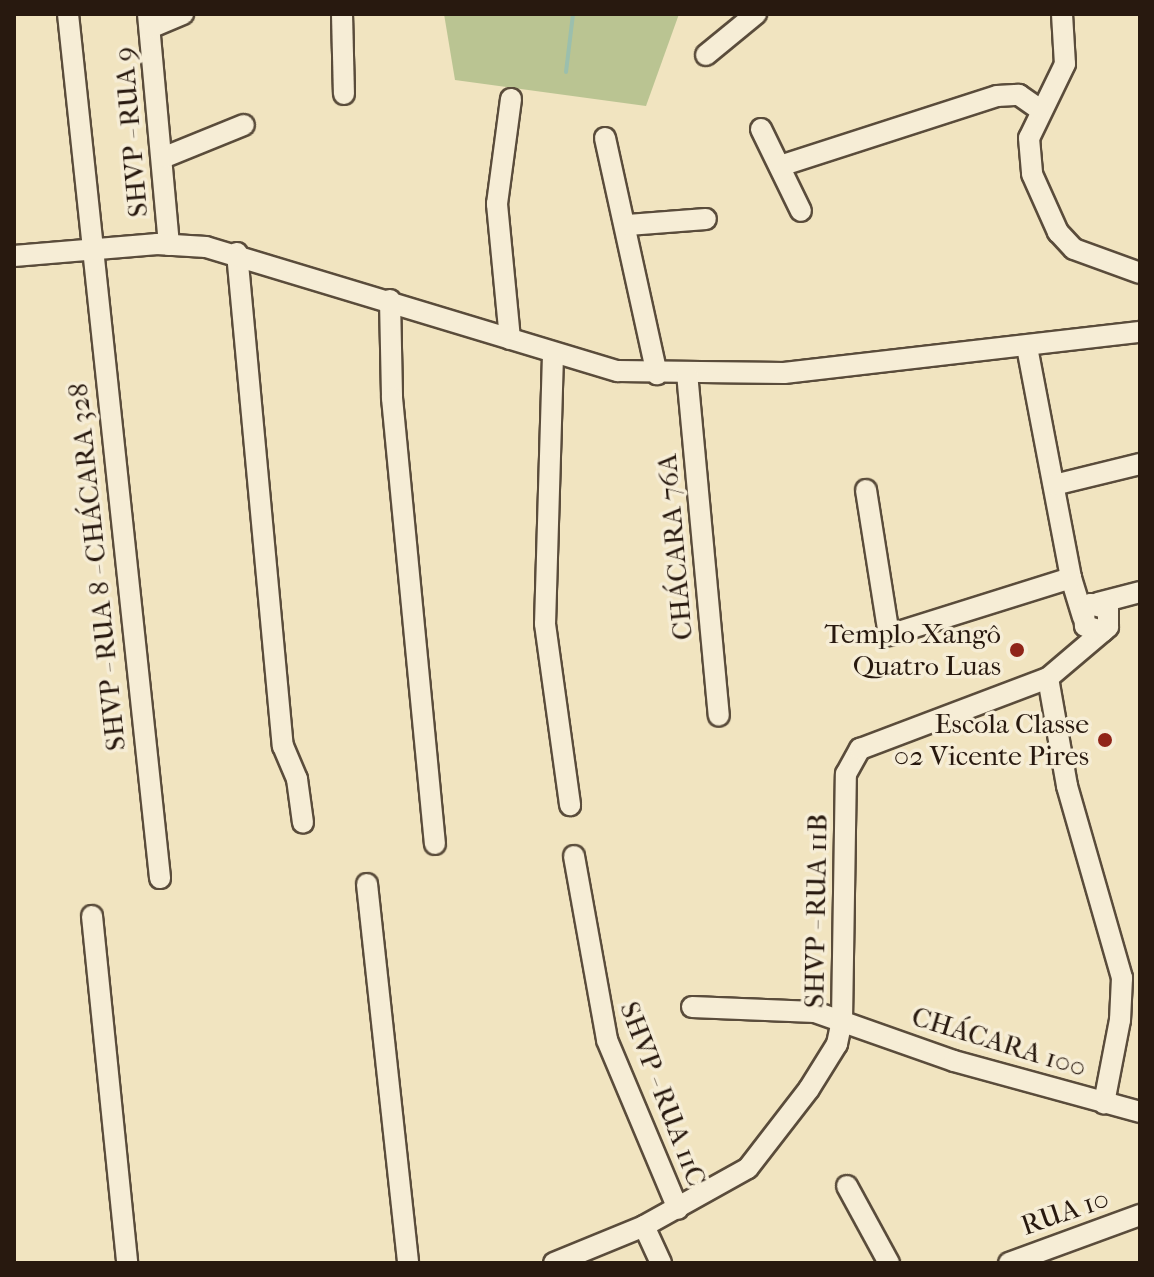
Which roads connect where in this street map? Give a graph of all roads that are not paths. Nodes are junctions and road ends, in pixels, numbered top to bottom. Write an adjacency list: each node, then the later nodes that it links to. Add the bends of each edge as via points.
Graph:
1 (68, 14): 20 (street, SHVP - RUA 8 - CHÁCARA 328)
2 (183, 14): 6 (street)
3 (342, 14): 8 (street)
4 (756, 14): 7 (street)
5 (1062, 14): 10 (street, via 1065,64)
6 (149, 21): 14 (street, SHVP - RUA 9)
7 (706, 55)
8 (344, 94)
9 (511, 99): 26 (street, via 497,204)
10 (1039, 109): 15 (street, via 1019,95 997,96); 23 (street, via 1028,153 1058,232 1088,257)
11 (244, 125): 14 (street)
12 (761, 129): 15 (street)
13 (605, 138): 18 (street)
14 (165, 157): 19 (street, SHVP - RUA 9)
15 (780, 166): 16 (street)
16 (801, 211)
17 (706, 219): 18 (street)
18 (628, 225): 30 (street)
19 (169, 245): 20 (street); 21 (street)
20 (90, 250): 22 (street); 45 (street, SHVP - RUA 8 - CHÁCARA 328)
21 (237, 253): 24 (street); 42 (street, via 283,746 297,779)
22 (14, 256)
23 (1140, 273)
24 (390, 300): 26 (street); 43 (street, via 392,398)
25 (1140, 332): 27 (street)
26 (510, 339): 28 (street)
27 (1027, 347): 29 (street, via 784,373); 32 (street)
28 (553, 355): 30 (street, via 618,371); 41 (street, via 545,624)
29 (687, 373): 30 (street); 40 (street, CHÁCARA 76A)
30 (657, 374)
31 (1140, 464): 32 (street)
32 (1054, 485): 34 (street)
33 (866, 490): 34 (street, via 884,627 892,636)
34 (1072, 583): 36 (street)
35 (1140, 594): 36 (street); 37 (street, SHVP - RUA 11B)
36 (1089, 611): 37 (street, via 1108,609); 38 (street)
37 (1107, 626): 38 (street, SHVP - RUA 11B)
38 (1076, 650): 39 (street, SHVP - RUA 11B)
39 (1048, 678): 49 (street, SHVP - RUA 11B, via 878,739 851,760 846,774); 50 (street, via 1067,786 1122,978 1120,1020)
40 (719, 716)
41 (570, 805)
42 (303, 823)
43 (435, 844)
44 (574, 856): 53 (street, SHVP - RUA 11C, via 607,1040)
45 (160, 878)
46 (367, 884): 58 (street)
47 (92, 916): 57 (street)
48 (692, 1007): 49 (street, CHÁCARA 100, via 784,1008)
49 (842, 1021): 50 (street, CHÁCARA 100, via 954,1061); 53 (street, SHVP - RUA 11B, via 837,1044 766,1151 748,1168)
50 (1104, 1103): 51 (street, CHÁCARA 100)
51 (1140, 1112)
52 (847, 1186): 61 (street)
53 (678, 1209): 55 (street, SHVP - RUA 11B)
54 (1140, 1215): 56 (street, RUA 10)
55 (644, 1226): 59 (street, SHVP - RUA 11B); 60 (street)
56 (1013, 1262)
57 (127, 1263)
58 (408, 1263)
59 (554, 1263)
60 (661, 1263)
61 (889, 1263)

